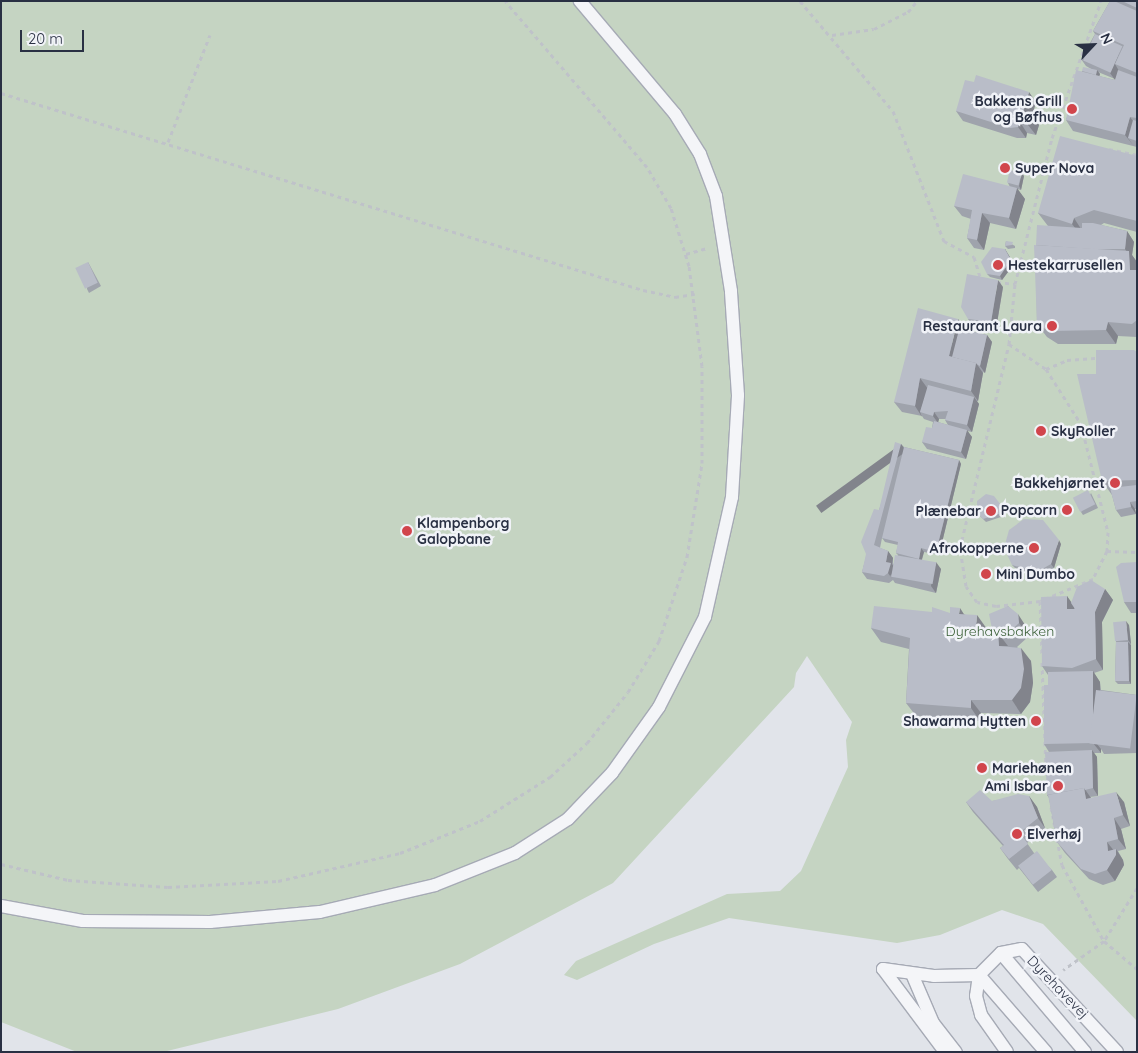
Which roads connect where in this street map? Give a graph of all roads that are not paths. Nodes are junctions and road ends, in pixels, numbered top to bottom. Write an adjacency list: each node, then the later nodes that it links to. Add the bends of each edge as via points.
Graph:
1 (580, 1): 2 (lane, via 670,108 700,154 716,196 724,244 736,354 738,418 732,497 717,578 679,674 592,797 543,838 515,853 435,885 361,905 258,919 143,923 83,921)
2 (1, 906)
3 (1000, 953): 5 (lane); 10 (lane); 11 (lane, Dyrehavevej, via 1022,949 1052,977)
4 (912, 974): 5 (lane); 6 (lane, via 884,969); 7 (lane, via 933,1023)
5 (979, 975): 8 (lane, via 976,996 981,1016); 9 (lane)
6 (945, 1052)
7 (956, 1052)
8 (1007, 1052)
9 (1046, 1052)
10 (1085, 1052)
11 (1117, 1052)

